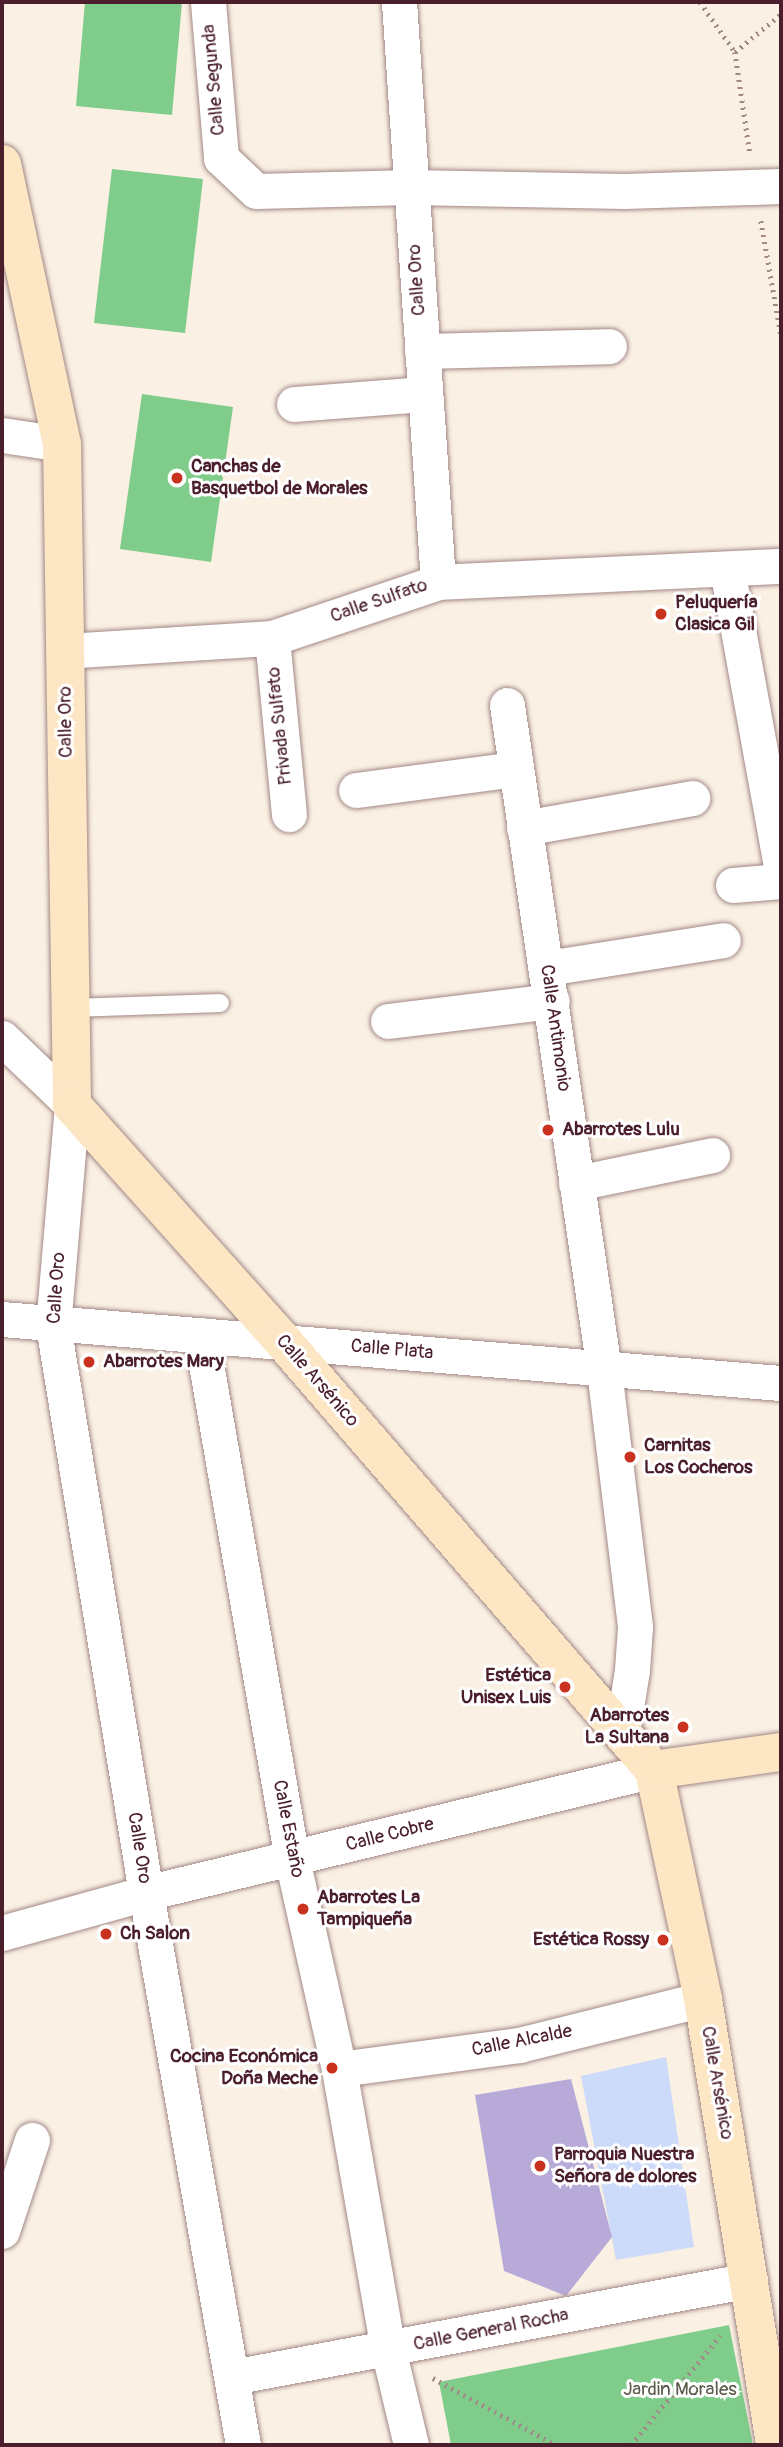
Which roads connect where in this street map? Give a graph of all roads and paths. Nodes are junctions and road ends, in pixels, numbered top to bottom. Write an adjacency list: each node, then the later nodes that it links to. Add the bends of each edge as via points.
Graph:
1 (208, 2): 8 (street, Calle Segunda, via 221,158 256,191)
2 (399, 2): 8 (street, Calle Oro)
3 (700, 2): 5 (path)
4 (781, 14): 5 (path)
5 (736, 52): 7 (path)
6 (2, 164): 15 (street, Calle Oro)
7 (768, 186): 8 (street, via 624,191); 9 (path)
8 (410, 187): 11 (street, Calle Oro)
9 (781, 334)
10 (609, 346): 11 (street)
11 (422, 351): 12 (street, Calle Oro)
12 (423, 394): 13 (street); 18 (street, Calle Oro)
13 (294, 404)
14 (2, 435): 15 (street)
15 (62, 444): 20 (street, Calle Oro)
16 (781, 566): 17 (street, Calle Sulfato)
17 (727, 569): 18 (street, Calle Sulfato); 27 (street)
18 (438, 582): 19 (street, Calle Sulfato)
19 (272, 638): 20 (street, Calle Sulfato); 25 (street, Privada Sulfato)
20 (64, 651): 33 (street, Calle Oro)
21 (507, 705): 22 (street, Calle Antimonio)
22 (516, 769): 23 (street); 26 (street, Calle Antimonio)
23 (356, 790)
24 (692, 798): 26 (street)
25 (289, 814)
26 (524, 828): 31 (street, Calle Antimonio)
27 (781, 867)
28 (781, 881): 29 (street)
29 (733, 885)
30 (723, 940): 31 (street)
31 (549, 985): 34 (street); 38 (street, Calle Antimonio)
32 (220, 1003): 33 (lane)
33 (72, 1008): 36 (street, Calle Oro)
34 (388, 1021)
35 (2, 1038): 36 (street, Calle Arsénico)
36 (72, 1105): 40 (street, Calle Oro); 42 (street, Calle Arsénico)
37 (712, 1155): 38 (street)
38 (576, 1183): 43 (street, Calle Antimonio)
39 (2, 1319): 40 (street, Calle Plata)
40 (53, 1325): 41 (street, Calle Plata); 49 (street, Calle Oro)
41 (201, 1335): 42 (street, Calle Plata); 48 (street, Calle Estaño)
42 (282, 1340): 43 (street, Calle Plata); 45 (street, Calle Arsénico)
43 (604, 1370): 44 (street, Calle Plata); 45 (street, via 635,1627)
44 (781, 1383)
45 (622, 1733): 47 (street, Calle Arsénico)
46 (781, 1752): 47 (street, Calle Cobre)
47 (654, 1770): 48 (street, Calle Cobre); 51 (street, Calle Arsénico)
48 (292, 1859): 49 (street, Calle Cobre); 52 (street, Calle Estaño)
49 (146, 1893): 50 (street, Calle Cobre); 58 (street, Calle Oro)
50 (2, 1933)
51 (702, 1999): 52 (street, Calle Alcalde, via 519,2045); 55 (street, Calle Arsénico)
52 (339, 2069): 57 (street, Calle Estaño)
53 (32, 2140): 54 (street)
54 (2, 2231)
55 (750, 2280): 57 (street, Calle General Rocha); 63 (street, Calle Arsénico)
56 (721, 2335): 62 (path)
57 (388, 2349): 58 (street, Calle General Rocha); 60 (street, Calle Estaño); 61 (path)
58 (232, 2376): 59 (street, Calle Oro)
59 (243, 2445)
60 (411, 2445)
61 (556, 2445)
62 (631, 2445)
63 (775, 2445)

